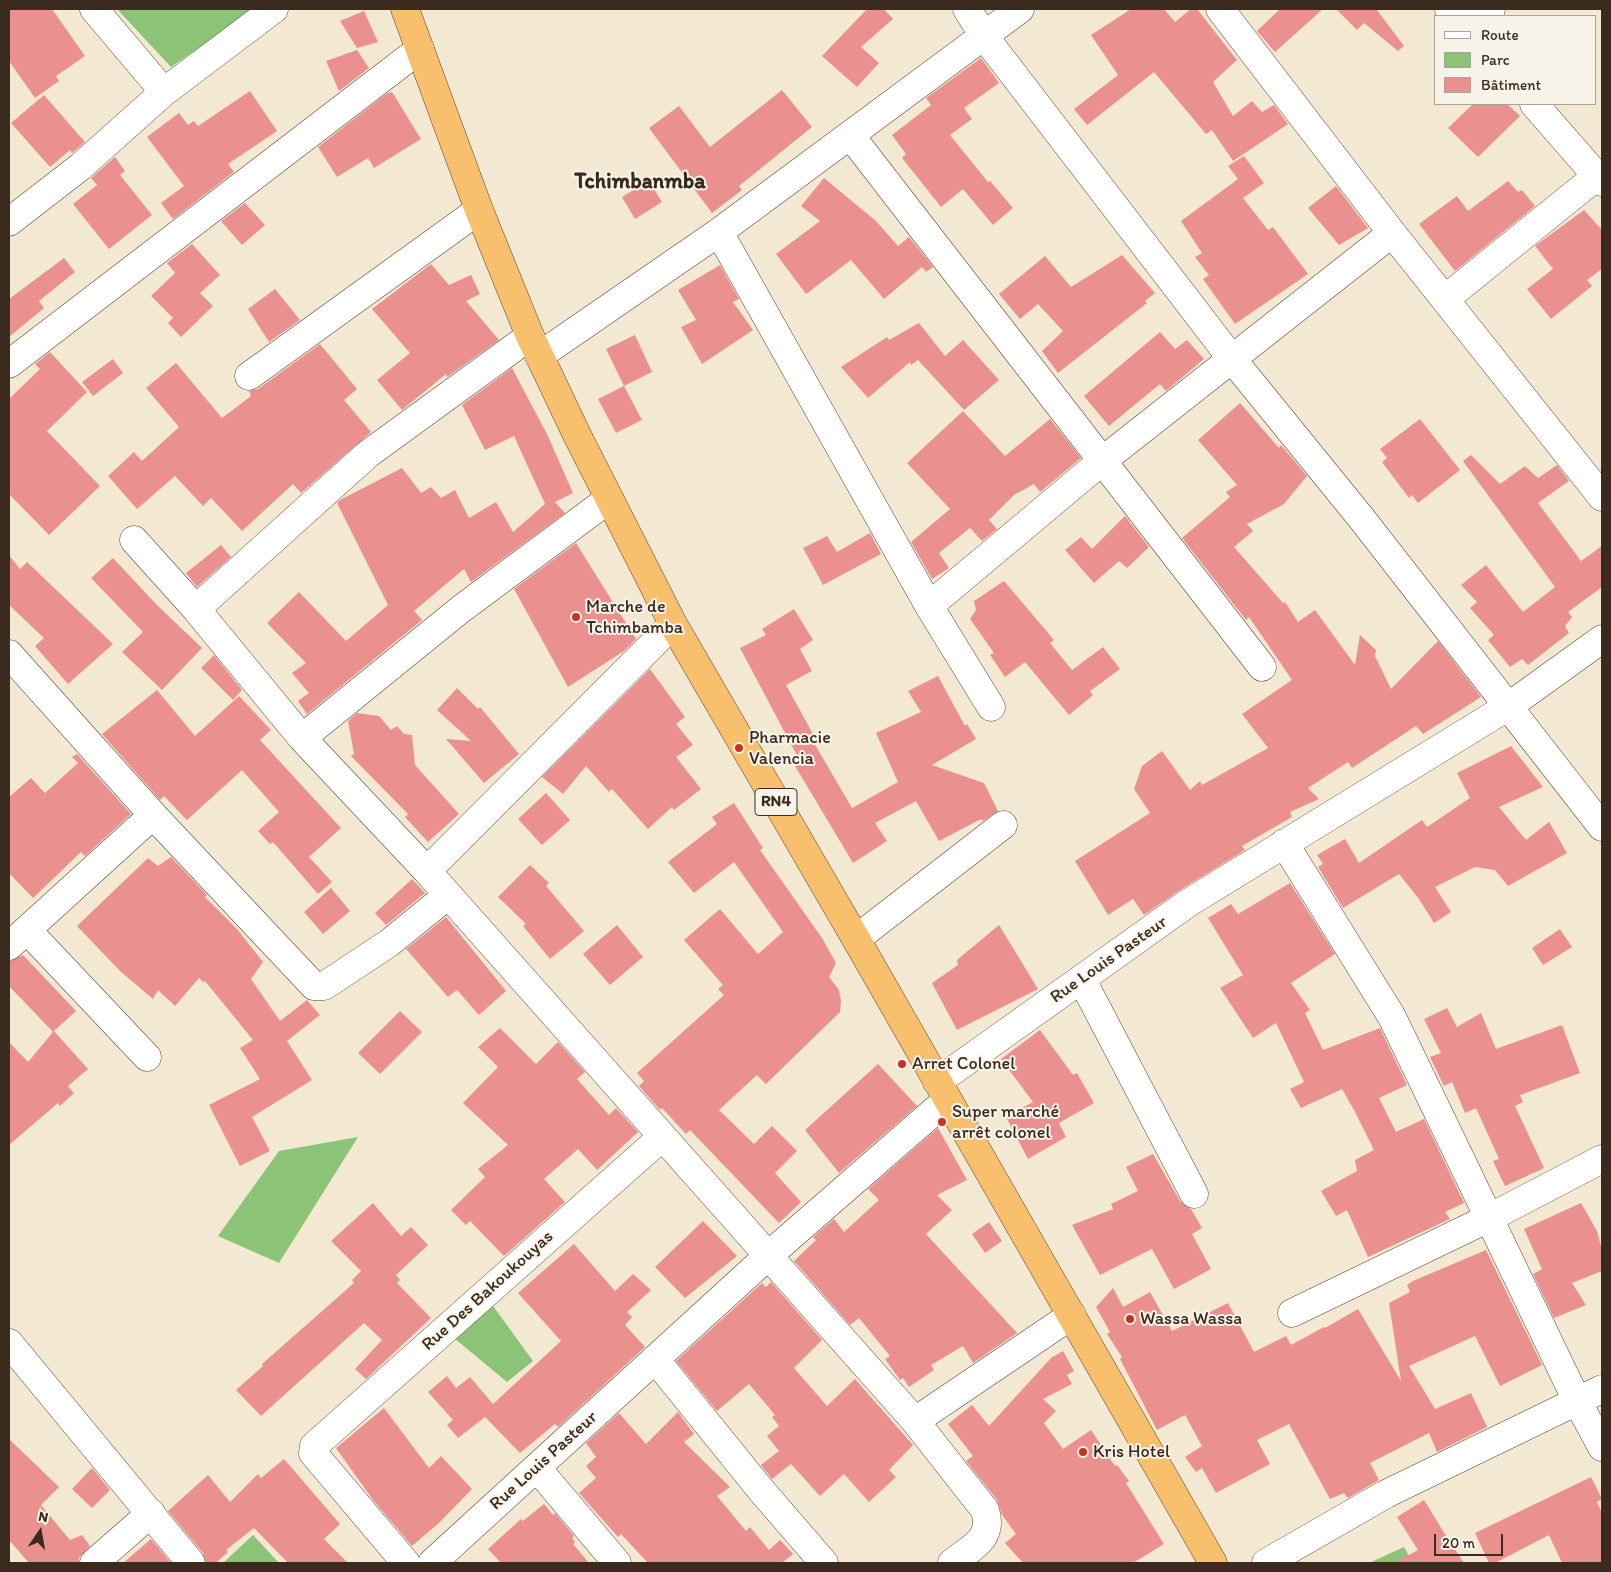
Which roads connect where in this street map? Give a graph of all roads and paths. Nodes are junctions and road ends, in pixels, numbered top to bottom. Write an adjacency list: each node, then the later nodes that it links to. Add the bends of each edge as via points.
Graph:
1 (94, 9): 9 (street)
2 (274, 9): 9 (street)
3 (405, 9): 8 (highway, RN4)
4 (967, 9): 7 (street)
5 (1020, 9): 7 (street)
6 (1220, 9): 16 (street)
7 (984, 36): 11 (street); 19 (street)
8 (420, 49): 13 (highway, RN4); 20 (street)
9 (164, 92): 14 (street, via 80,167)
10 (1535, 105): 12 (street)
11 (850, 135): 15 (street); 22 (street)
12 (1600, 179): 17 (street)
13 (479, 210): 18 (highway, RN4); 21 (street)
14 (9, 222)
15 (719, 232): 18 (street); 26 (street)
16 (1392, 233): 17 (street); 19 (street)
17 (1445, 299): 23 (street)
18 (534, 346): 24 (highway, RN4); 27 (street, via 368,454)
19 (1232, 359): 22 (street); 32 (street)
20 (9, 364)
21 (249, 376)
22 (1102, 460): 26 (street); 31 (street)
23 (1602, 498)
24 (609, 499): 28 (highway, RN4); 34 (street, via 461,609)
25 (134, 540): 27 (street)
26 (929, 606): 33 (street)
27 (196, 609): 34 (street)
28 (673, 624): 39 (street); 42 (highway, RN4)
29 (1602, 639): 32 (street, Rue Louis Pasteur)
30 (9, 654): 35 (street)
31 (1262, 667)
32 (1509, 706): 37 (street); 38 (street, Rue Louis Pasteur)
33 (991, 707)
34 (302, 738): 39 (street)
35 (153, 815): 40 (street, via 314,986 324,986 389,943); 41 (street)
36 (1004, 825): 42 (street)
37 (1602, 827)
38 (1284, 843): 43 (street, Rue Louis Pasteur, via 1188,904); 49 (street, via 1392,1017)
39 (427, 871): 40 (street)
40 (448, 895): 46 (street)
41 (18, 938): 44 (street)
42 (856, 939): 45 (highway, RN4)
43 (1082, 980): 45 (street, Rue Louis Pasteur, via 1020,1021); 48 (street)
44 (147, 1058)
45 (942, 1091): 50 (street, Rue Louis Pasteur); 52 (highway, RN4)
46 (662, 1137): 50 (street); 63 (street, Rue Des Bakoukouyas, via 314,1446 313,1453)
47 (1602, 1159): 49 (street)
48 (1194, 1194)
49 (1489, 1218): 51 (street); 56 (street)
50 (769, 1255): 54 (street, Rue Louis Pasteur); 57 (street)
51 (1292, 1313)
52 (1072, 1315): 57 (street); 68 (highway, RN4)
53 (9, 1343): 60 (street)
54 (655, 1359): 59 (street, Rue Louis Pasteur); 66 (street)
55 (1602, 1389): 56 (street)
56 (1577, 1401): 58 (street); 69 (street, via 1386,1494)
57 (916, 1420): 67 (street, via 985,1510 989,1522 985,1536)
58 (1602, 1447)
59 (537, 1468): 64 (street, Rue Louis Pasteur); 65 (street)
60 (150, 1513): 61 (street); 62 (street)
61 (94, 1563)
62 (191, 1563)
63 (406, 1563)
64 (432, 1563)
65 (617, 1563)
66 (824, 1563)
67 (952, 1563)
68 (1213, 1563)
69 (1266, 1563)

